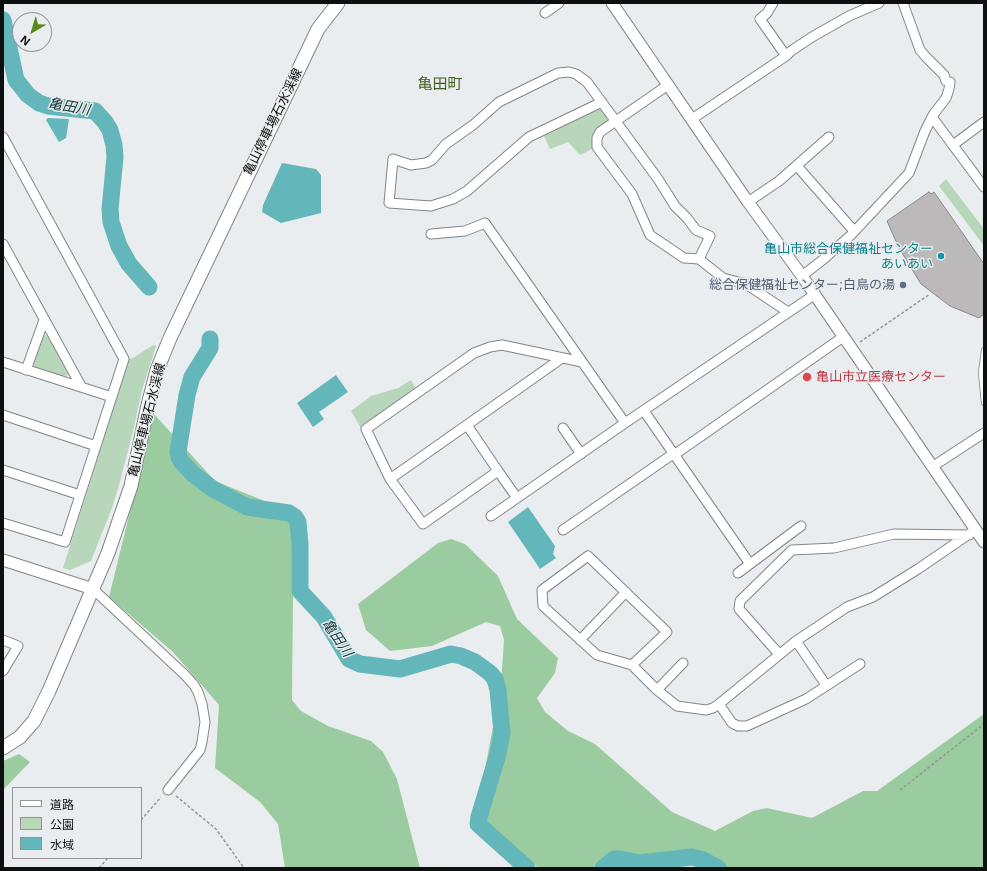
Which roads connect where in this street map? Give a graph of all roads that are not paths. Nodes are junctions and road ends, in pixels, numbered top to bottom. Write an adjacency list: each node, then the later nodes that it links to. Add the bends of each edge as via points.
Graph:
1 (338, 3): 62 (main road, 亀山停車場石水渓線, via 318,29 170,338 156,377 131,486)
2 (559, 3): 7 (street)
3 (612, 3): 9 (street)
4 (773, 3): 8 (street, via 760,19)
5 (879, 3): 8 (street, via 843,19)
6 (903, 3): 11 (street, via 920,50 944,75 946,81 950,82 946,98)
7 (545, 13)
8 (786, 56): 12 (street)
9 (668, 85): 12 (street); 13 (street)
10 (602, 102): 10 (street, via 581,77 569,72 558,73 499,102 474,125 446,144 432,160 411,165 393,159 389,203 431,206 453,199 467,192 529,138); 13 (street)
11 (932, 117): 17 (street); 21 (street, via 909,173)
12 (692, 118): 20 (street)
13 (615, 121): 24 (street, via 658,179 674,206 696,230 710,236); 24 (street, via 600,132 596,147 632,194 650,235 684,258)
14 (984, 122): 17 (street)
15 (829, 136): 18 (street)
16 (4, 142): 36 (street, via 124,359)
17 (953, 145): 19 (street)
18 (797, 166): 20 (street); 21 (street)
19 (984, 187)
20 (748, 202): 25 (street)
21 (854, 231): 25 (street)
22 (431, 234): 33 (street, via 465,231 485,223)
23 (3, 244): 28 (street)
24 (700, 259): 27 (street, via 722,278 746,284)
25 (802, 276): 26 (street)
26 (814, 295): 27 (street); 29 (street)
27 (788, 312): 38 (street)
28 (44, 320): 34 (street); 35 (street)
29 (843, 337): 46 (street); 47 (street)
30 (984, 350): 37 (lane, via 981,373)
31 (562, 358): 33 (street); 41 (street); 50 (street, via 502,345 490,347 468,357 366,429)
32 (3, 362): 34 (street)
33 (582, 362): 40 (street)
34 (26, 370): 35 (street)
35 (80, 386): 36 (street)
36 (112, 397): 44 (street)
37 (984, 403)
38 (644, 411): 40 (street); 46 (street)
39 (3, 415): 44 (street)
40 (625, 423): 45 (street)
41 (467, 425): 49 (street); 50 (street)
42 (564, 428): 45 (street)
43 (984, 433): 47 (street)
44 (96, 446): 51 (street)
45 (581, 454): 52 (street)
46 (673, 455): 56 (street); 60 (street)
47 (932, 467): 57 (street)
48 (3, 470): 51 (street)
49 (498, 471): 50 (street, via 423,524); 52 (street)
50 (390, 479)
51 (80, 495): 54 (street, via 65,542)
52 (517, 498): 53 (street)
53 (492, 516)
54 (3, 522)
55 (800, 526): 60 (street)
56 (563, 530)
57 (972, 532): 58 (street); 66 (street, via 873,597 848,607); 67 (street, via 894,534 834,548 792,550 740,601 739,609)
58 (984, 542)
59 (3, 560): 62 (street)
60 (750, 564): 61 (street)
61 (738, 573)
62 (93, 589): 75 (main road, 亀山停車場石水渓線, via 34,721 20,737); 76 (street, via 185,675 194,685 202,704 205,722 200,750)
63 (626, 592): 65 (street); 65 (street, via 588,556 542,590 543,606); 70 (street, via 667,632)
64 (3, 640): 71 (street, via 18,646)
65 (580, 640): 70 (street, via 597,655)
66 (796, 640): 67 (street); 72 (street)
67 (779, 654): 74 (street)
68 (683, 663): 73 (street)
69 (860, 664): 72 (street)
70 (632, 665): 73 (street)
71 (3, 671)
72 (826, 685): 74 (street, via 806,699 747,726 735,725)
73 (657, 690): 74 (street, via 677,706 706,710)
74 (719, 704)
75 (3, 748)
76 (168, 790)

